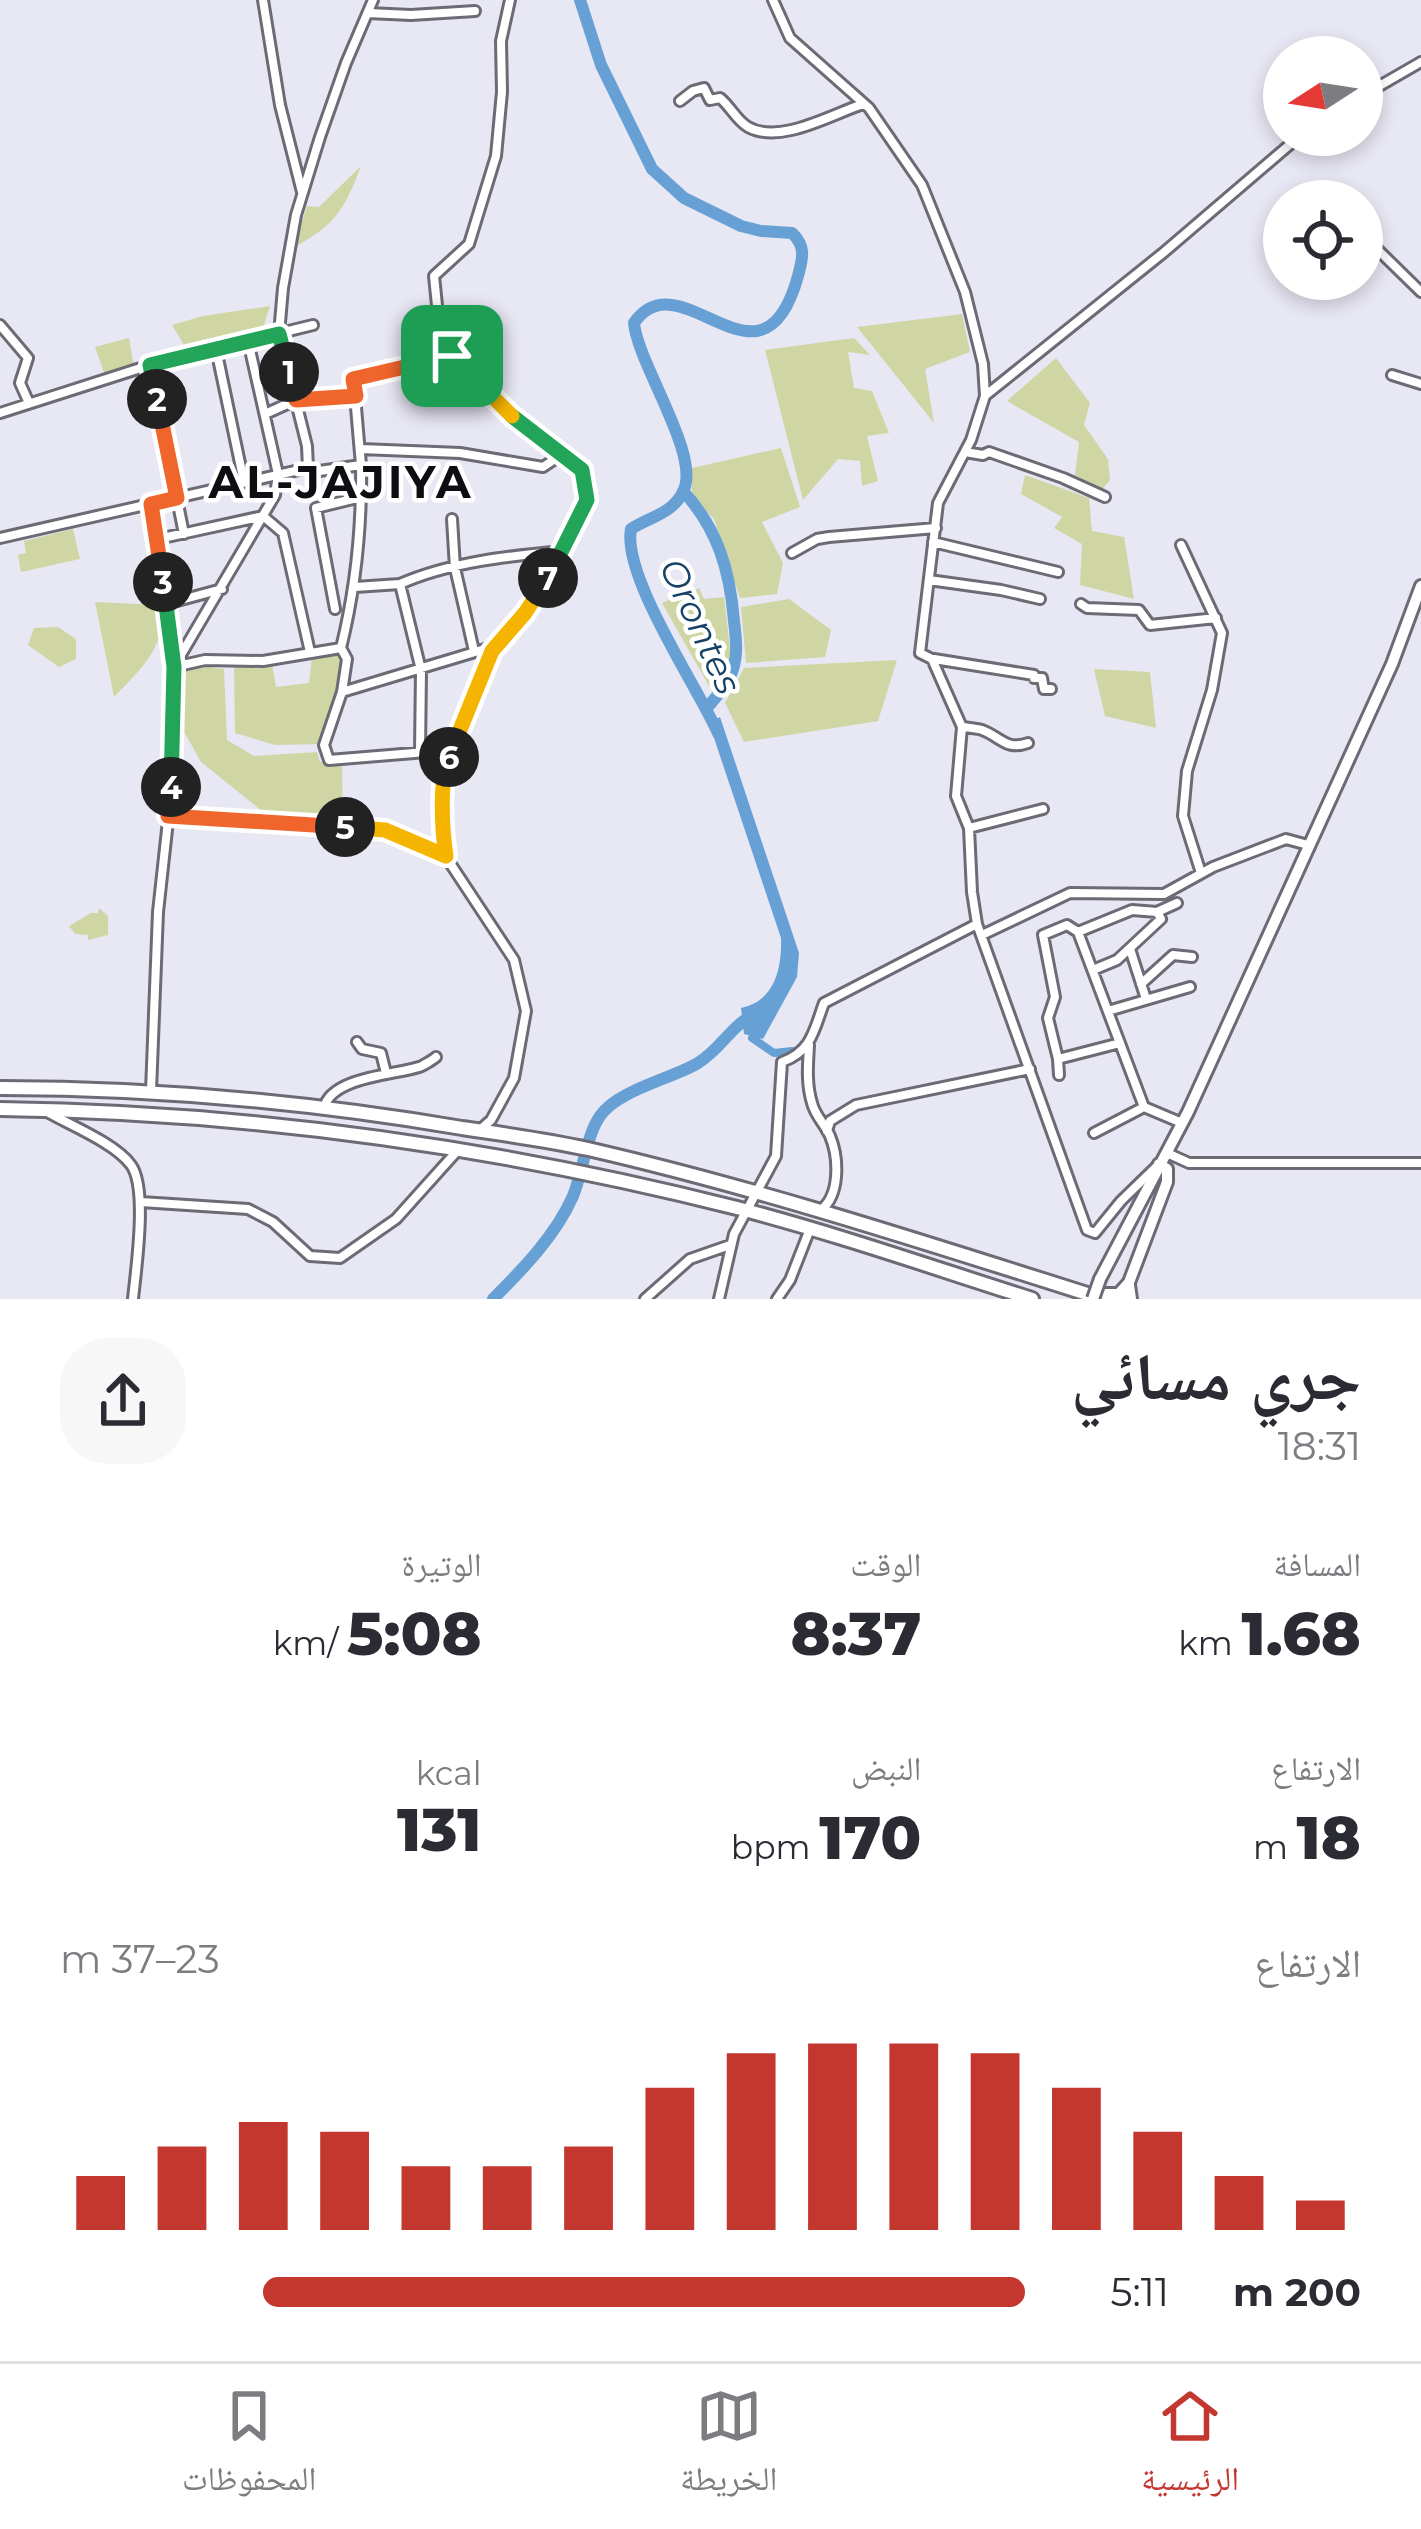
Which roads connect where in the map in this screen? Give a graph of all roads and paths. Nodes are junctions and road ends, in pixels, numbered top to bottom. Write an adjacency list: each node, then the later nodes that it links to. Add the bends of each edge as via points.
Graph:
1 (263, 0): 12 (street)
2 (374, 0): 6 (street)
3 (511, 0): 20 (street, via 501,40 496,156 469,244 434,276)
4 (773, 0): 10 (street, via 790,38)
5 (475, 11): 6 (street)
6 (368, 13): 12 (street)
7 (1421, 62): 8 (street)
8 (1383, 84)
9 (680, 101): 10 (street, via 704,88 746,127 783,132)
10 (865, 104): 25 (street, via 922,185 965,292)
11 (1277, 156): 25 (street)
12 (302, 193): 17 (street)
13 (1383, 256): 14 (street)
14 (1421, 292)
15 (0, 325): 27 (street, via 28,358 20,382)
16 (314, 325): 17 (street)
17 (279, 334): 18 (street); 26 (street)
18 (248, 341): 19 (street); 29 (street)
19 (216, 349): 21 (street); 36 (street)
20 (452, 356): 24 (street, via 353,379); 32 (street)
21 (150, 365): 27 (street); 39 (street)
22 (1392, 375): 23 (street)
23 (1421, 384)
24 (356, 396): 26 (street); 30 (street)
25 (985, 396): 31 (street)
26 (296, 400): 29 (street); 34 (street)
27 (29, 404): 28 (street)
28 (0, 413)
29 (265, 414): 35 (street)
30 (361, 449): 32 (street, via 544,467); 33 (street)
31 (965, 452): 38 (street, via 989,452); 43 (street, via 938,502)
32 (564, 454): 49 (street, via 582,470 587,500)
33 (361, 466): 34 (street); 37 (street)
34 (308, 468): 35 (street)
35 (278, 474): 36 (street); 41 (street)
36 (244, 482): 39 (street)
37 (362, 497): 56 (street); 61 (street, via 316,508)
38 (1105, 497)
39 (177, 498): 40 (street); 44 (street)
40 (151, 504): 45 (street); 46 (street)
41 (263, 516): 44 (street); 57 (street); 66 (street, via 283,533)
42 (452, 519): 51 (street)
43 (936, 528): 47 (street); 50 (street, via 817,539)
44 (184, 534): 46 (street)
45 (0, 538)
46 (158, 539): 59 (street)
47 (933, 542): 52 (street); 53 (street)
48 (1181, 545): 62 (street)
49 (562, 550): 51 (street); 63 (street)
50 (792, 553)
51 (455, 568): 54 (street); 65 (street)
52 (1058, 572)
53 (929, 580): 58 (street); 67 (street, via 920,653)
54 (400, 584): 56 (street); 69 (street)
55 (1421, 586): 79 (main road)
56 (355, 587): 64 (street)
57 (222, 589): 59 (street); 68 (street)
58 (1040, 599)
59 (166, 604): 68 (street)
60 (1081, 604): 62 (street, via 1139,610 1150,625)
61 (334, 609)
62 (1216, 618): 81 (street, via 1222,633 1187,771 1184,816)
63 (498, 645): 65 (street); 74 (street)
64 (341, 648): 66 (street); 71 (street)
65 (474, 651): 69 (street)
66 (310, 652): 68 (street)
67 (932, 659): 70 (street, via 1034,675); 72 (street)
68 (174, 667): 77 (street)
69 (421, 670): 71 (street); 75 (street)
70 (1051, 689)
71 (342, 692): 75 (street, via 324,745 329,760)
72 (962, 727): 73 (street, via 1006,746); 78 (street, via 956,796)
73 (1028, 743)
74 (452, 750): 75 (street); 80 (street, via 445,765)
75 (419, 752)
76 (1043, 809): 78 (street)
77 (168, 816): 80 (street, via 385,830); 103 (street)
78 (969, 828): 84 (street)
79 (1308, 844): 81 (street, via 1286,839); 108 (main road)
80 (446, 856): 109 (street, via 514,960 526,1011 514,1078)
81 (1201, 873): 86 (street, via 1164,894 1070,893)
82 (1177, 903): 83 (street)
83 (1157, 912): 85 (street, via 1132,910); 87 (street, via 1161,919)
84 (977, 924): 86 (street); 96 (street, via 824,1003)
85 (1078, 932): 89 (street); 98 (street, via 1067,925 1043,935)
86 (982, 935): 99 (street)
87 (1130, 948): 89 (street); 90 (street)
88 (1192, 957): 90 (street, via 1173,955)
89 (1093, 970): 93 (street)
90 (1142, 984): 92 (street)
91 (1190, 987): 92 (street)
92 (1146, 999): 93 (street)
93 (1108, 1011): 95 (street)
94 (357, 1042): 100 (street, via 381,1053)
95 (1120, 1043): 98 (street); 104 (street)
96 (809, 1045): 110 (street, via 813,1110); 116 (street, via 782,1062 776,1156)
97 (436, 1057): 100 (street)
98 (1058, 1059): 101 (street)
99 (1030, 1069): 110 (street, via 856,1105); 115 (street, via 1087,1230 1101,1229)
100 (386, 1073): 105 (street, via 334,1091)
101 (1059, 1075)
102 (0, 1088): 103 (highway)
103 (151, 1091): 105 (highway)
104 (1144, 1107): 108 (street); 111 (street)
105 (324, 1108): 109 (highway)
106 (0, 1109): 107 (highway)
107 (42, 1110): 112 (highway); 117 (street, via 134,1167)
108 (1182, 1123): 113 (main road)
109 (480, 1130): 116 (highway)
110 (827, 1131): 119 (street, via 835,1182)
111 (1094, 1133)
112 (459, 1149): 117 (street, via 396,1219 340,1258 310,1256 248,1210); 118 (highway)
113 (1166, 1152): 114 (street, via 1189,1163); 115 (main road)
114 (1421, 1163)
115 (1159, 1164): 122 (main road, via 1167,1182); 123 (main road, bridge)
116 (755, 1192): 118 (street); 119 (highway)
117 (141, 1202): 124 (street)
118 (745, 1210): 120 (highway); 121 (street)
119 (820, 1210): 123 (highway)
120 (810, 1229): 127 (street); 128 (highway)
121 (731, 1245): 125 (street, via 691,1259); 126 (street)
122 (1129, 1292): 123 (highway)
123 (1089, 1296): 129 (highway)
124 (134, 1299)
125 (645, 1299)
126 (719, 1299)
127 (777, 1299)
128 (1033, 1299)
129 (1103, 1299)

